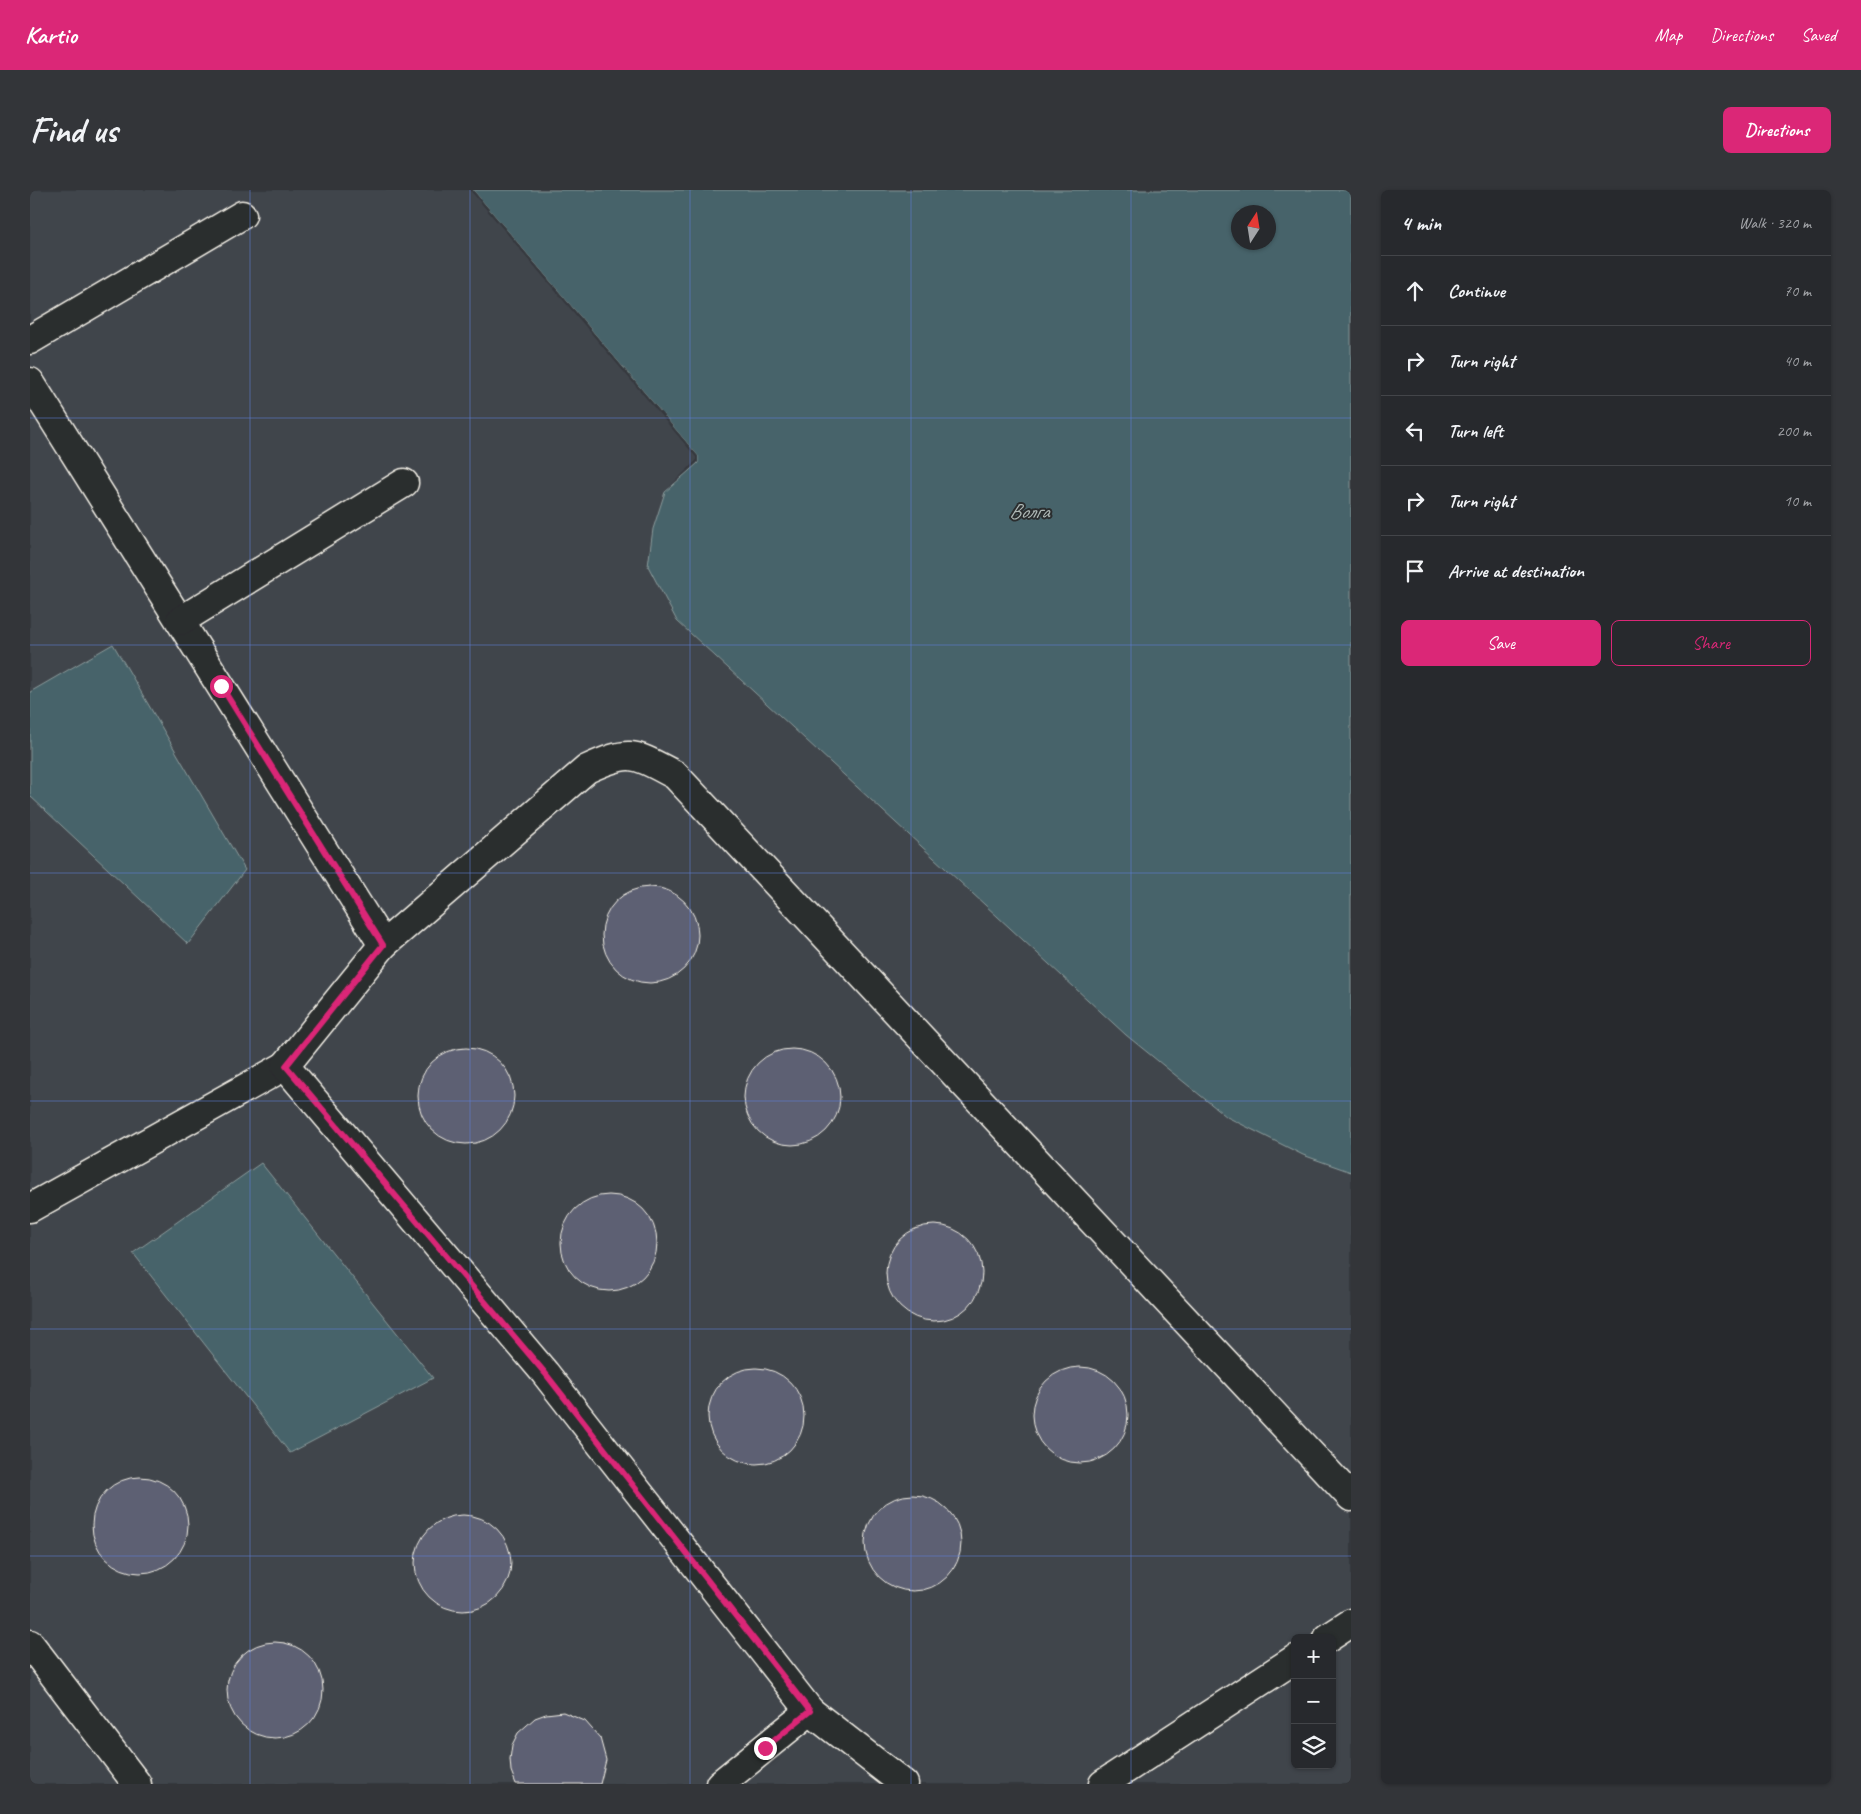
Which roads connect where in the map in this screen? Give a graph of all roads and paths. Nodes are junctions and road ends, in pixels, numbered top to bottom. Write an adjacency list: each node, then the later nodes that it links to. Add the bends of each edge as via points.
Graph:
1 (242, 214): 2 (lane)
2 (30, 340)
3 (30, 382): 5 (lane)
4 (404, 483): 5 (lane)
5 (180, 621): 6 (lane)
6 (383, 945): 7 (lane); 9 (lane, via 587,769 612,758 637,755 675,775)
7 (286, 1066): 8 (lane); 14 (lane, via 545,1373)
8 (30, 1208)
9 (1351, 1497)
10 (1351, 1622): 11 (lane)
11 (1334, 1634)
12 (30, 1644): 15 (lane)
13 (1291, 1662): 18 (lane)
14 (810, 1711): 16 (lane); 17 (lane)
15 (137, 1784)
16 (720, 1784)
17 (904, 1784)
18 (1103, 1784)

